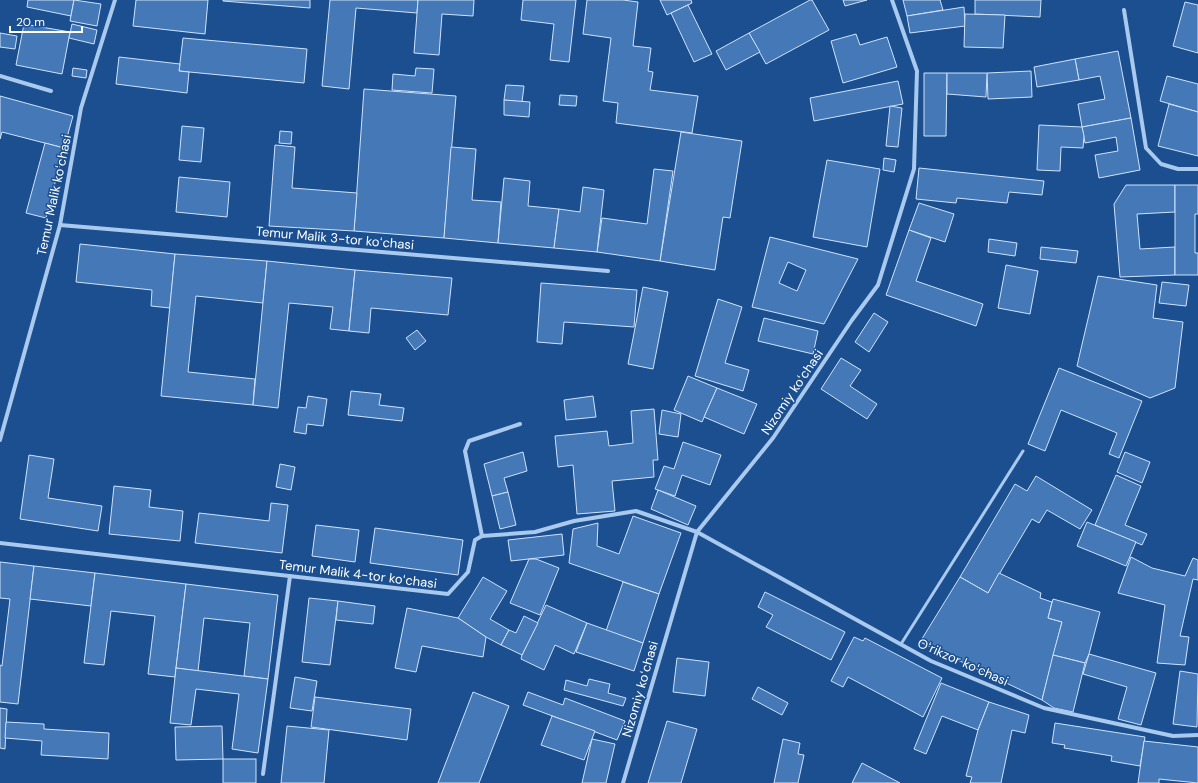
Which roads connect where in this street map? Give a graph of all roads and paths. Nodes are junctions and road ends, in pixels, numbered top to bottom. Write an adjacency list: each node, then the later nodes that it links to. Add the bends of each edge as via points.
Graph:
1 (115, 0): 7 (street, Temur Malik koʻchasi, via 81,108)
2 (892, 0): 12 (street, Nizomiy koʻchasi, via 917,71 914,169 878,285 773,438)
3 (1124, 10): 6 (street, via 1146,148 1161,164 1178,169)
4 (0, 76): 5 (street)
5 (51, 91)
6 (1198, 169)
7 (60, 225): 8 (street, Temur Malik 3-tor koʻchasi); 10 (street, Temur Malik koʻchasi)
8 (608, 271)
9 (520, 424): 13 (street, via 469,441 465,451)
10 (0, 440)
11 (1023, 451): 16 (lane)
12 (696, 532): 13 (street, via 636,511 535,532); 16 (street, Oʻrikzor koʻchasi); 19 (street, Nizomiy koʻchasi)
13 (482, 536): 15 (street, Temur Malik 4-tor koʻchasi, via 475,540 468,572 448,594)
14 (0, 543): 15 (street, Temur Malik 4-tor koʻchasi)
15 (290, 576): 18 (street)
16 (901, 644): 17 (street, Oʻrikzor koʻchasi, via 931,661 1044,708 1173,736)
17 (1198, 735)
18 (263, 774)
19 (623, 783)

